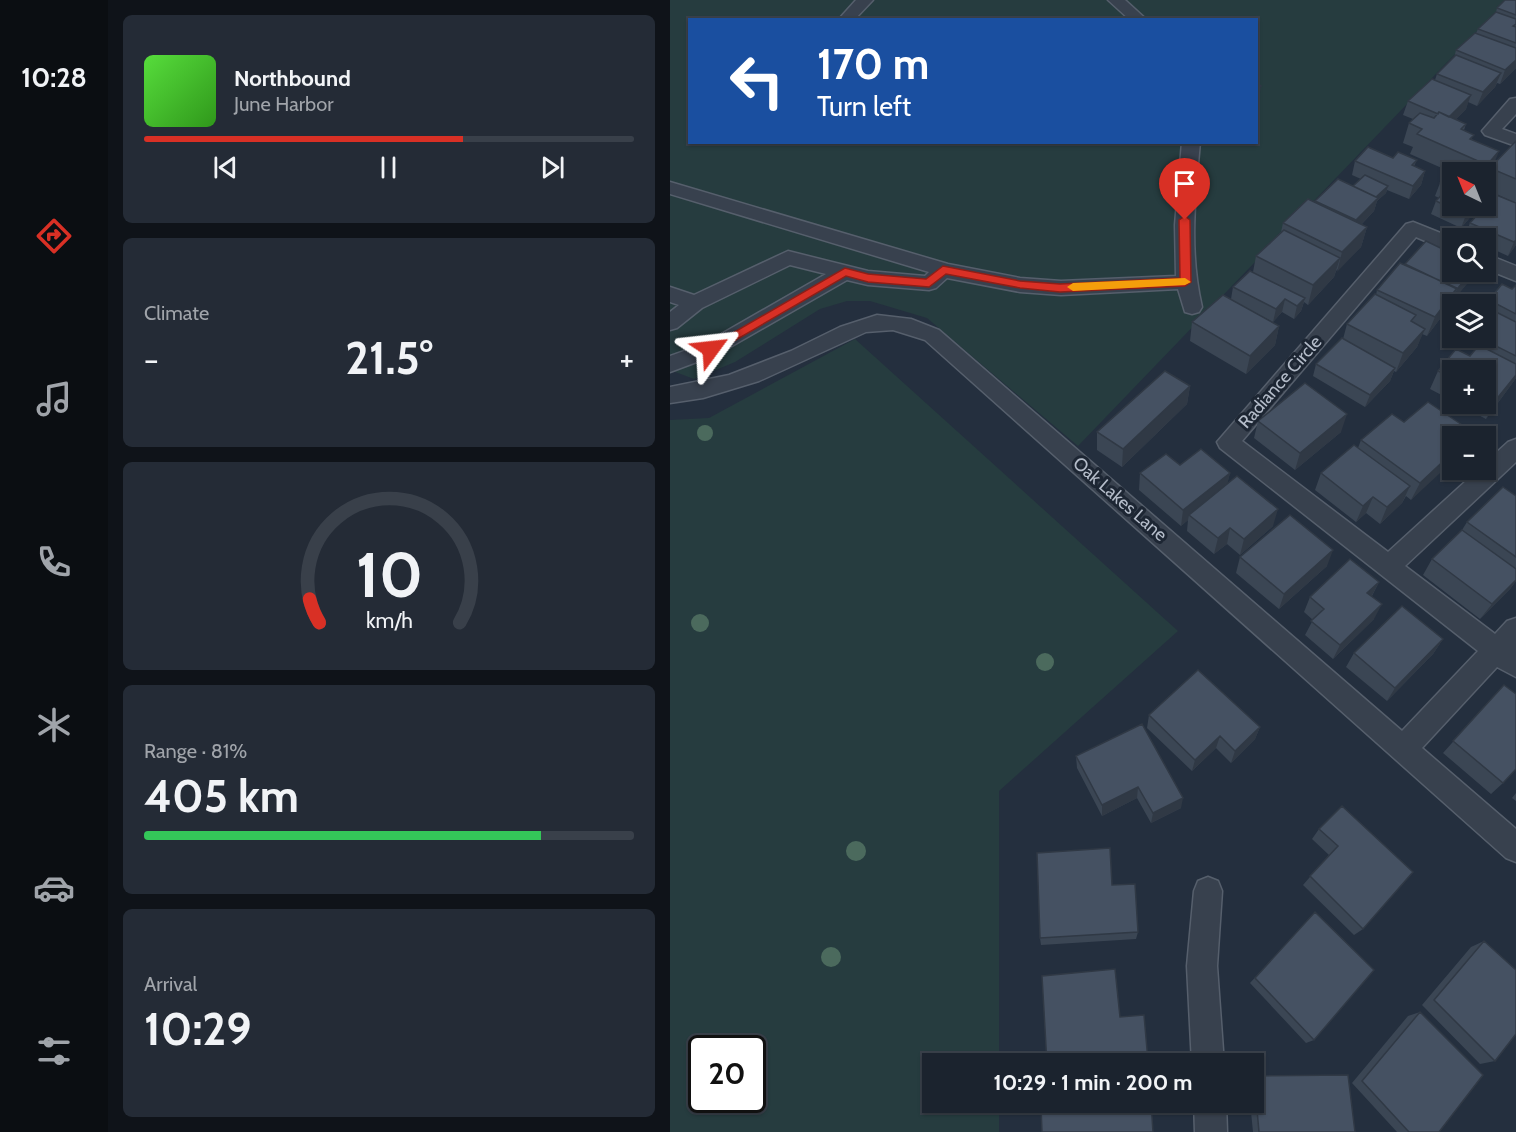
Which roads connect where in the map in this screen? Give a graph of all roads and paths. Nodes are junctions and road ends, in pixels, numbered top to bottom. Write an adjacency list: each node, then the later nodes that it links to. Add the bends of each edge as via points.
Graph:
1 (865, 0): 3 (street)
2 (1116, 0): 4 (street)
3 (847, 18)
4 (1138, 18)
5 (1516, 103): 6 (street, via 1491,131)
6 (1516, 141)
7 (1190, 144): 14 (street, via 1183,239)
8 (670, 188): 11 (street)
9 (1442, 241): 22 (street, Radiance Circle, via 1413,228 1228,442)
10 (1496, 265): 13 (street)
11 (943, 270): 12 (street, via 929,283); 14 (street, via 1020,285 1060,288)
12 (845, 272): 16 (street, via 788,258); 19 (street, via 711,349)
13 (1516, 274)
14 (1185, 282): 17 (street)
15 (670, 294): 16 (street)
16 (695, 303): 18 (street)
17 (1192, 307)
18 (670, 323)
19 (670, 364)
20 (670, 395): 26 (street, Oak Lakes Lane, via 766,370 861,325 898,323 918,328 939,340)
21 (1516, 448): 22 (street)
22 (1388, 567): 24 (street, Radiance Circle)
23 (1516, 629): 24 (street)
24 (1495, 650): 25 (street, Radiance Circle); 26 (street)
25 (1516, 666)
26 (1403, 749): 27 (street, Oak Lakes Lane)
27 (1516, 848)
28 (1208, 891): 29 (street, via 1202,966)
29 (1207, 1053)
30 (1210, 1113): 31 (street)
31 (1211, 1132)

